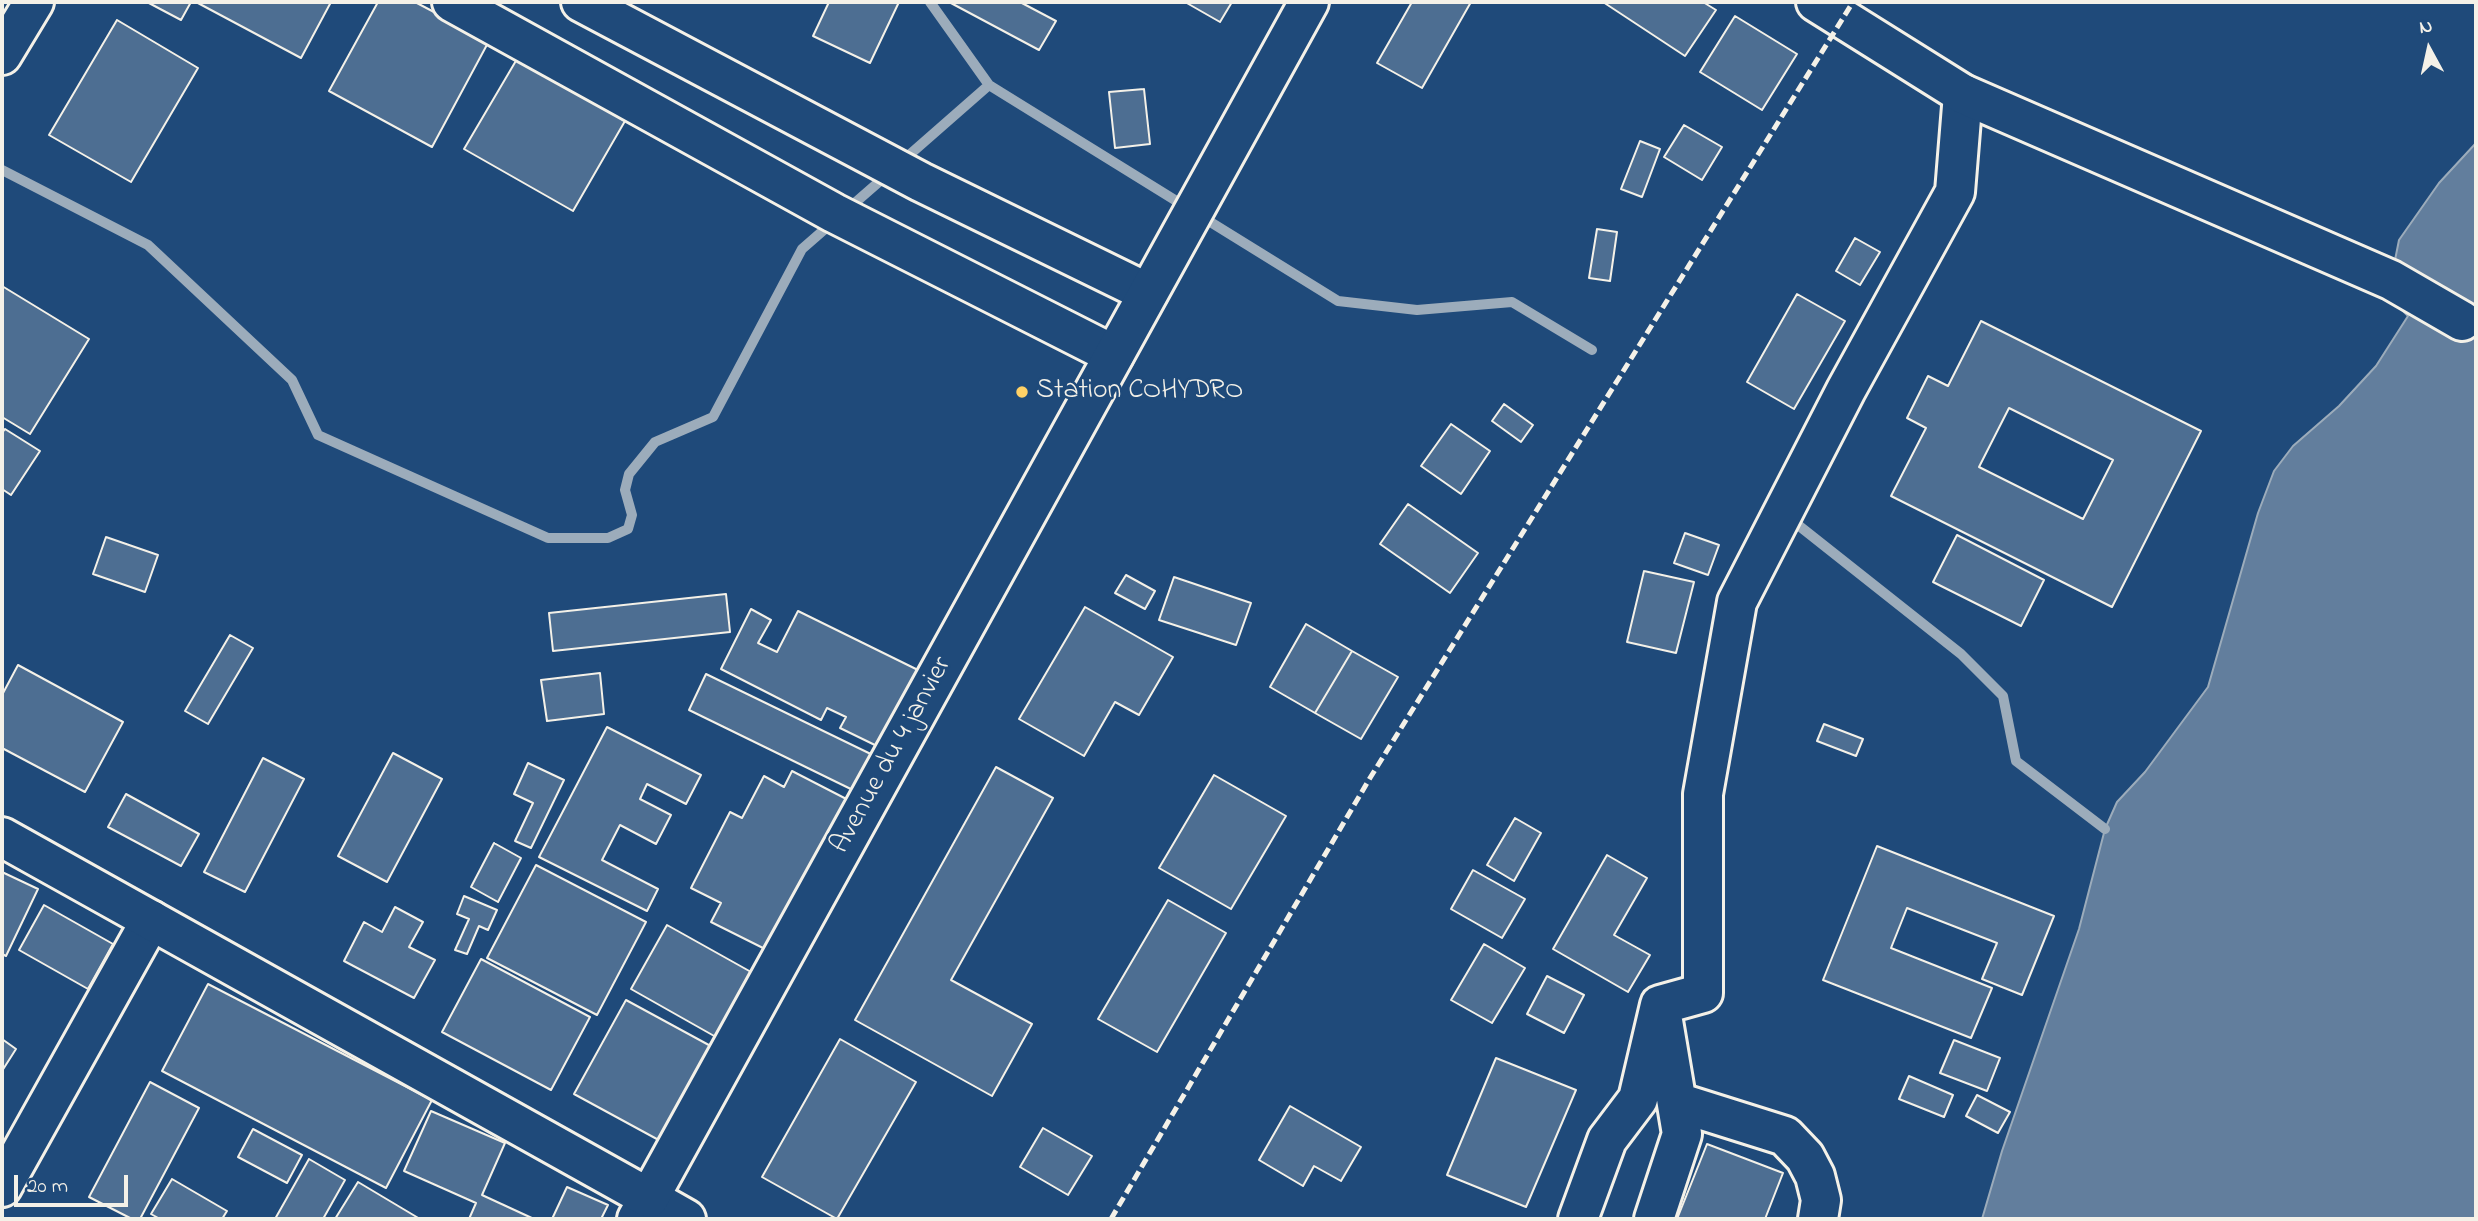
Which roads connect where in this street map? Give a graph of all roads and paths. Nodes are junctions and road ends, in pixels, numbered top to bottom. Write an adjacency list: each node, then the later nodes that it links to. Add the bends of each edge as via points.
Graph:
1 (34, 2): 6 (street)
2 (453, 2): 10 (street, via 834,213)
3 (581, 2): 8 (street, via 921,182)
4 (1309, 2): 8 (street, Avenue du 4 janvier)
5 (1816, 2): 7 (street)
6 (2, 55)
7 (1963, 94): 9 (street, via 2379,274); 13 (street, via 1955,192 1737,602 1703,794 1703,993)
8 (1148, 293): 10 (street, Avenue du 4 janvier)
9 (2462, 321)
10 (1114, 355): 16 (street, Avenue du 4 janvier)
11 (2, 837): 12 (street)
12 (151, 920): 15 (street); 16 (street)
13 (1660, 1005): 14 (street); 18 (street, via 1638,1099 1607,1140)
14 (1677, 1102): 19 (street, via 1682,1139); 20 (street, via 1785,1136 1815,1176 1821,1200)
15 (2, 1187)
16 (643, 1209): 17 (street)
17 (686, 1219)
18 (1578, 1219)
19 (1654, 1219)
20 (1818, 1219)

